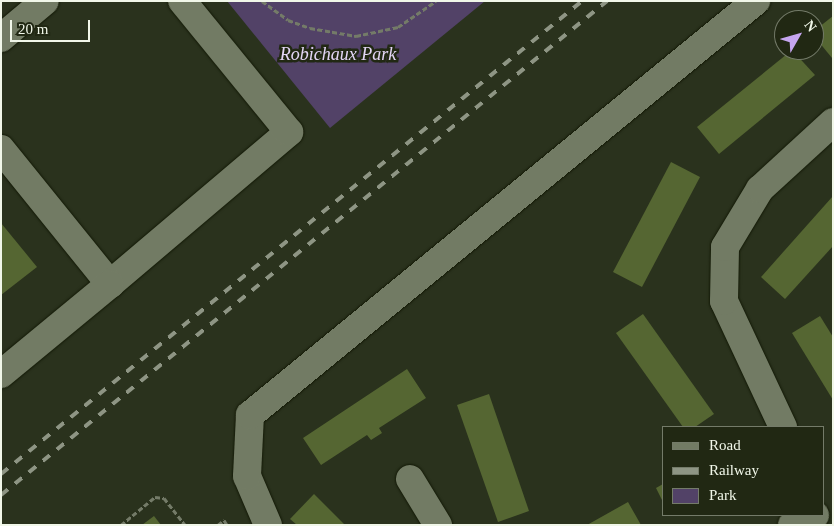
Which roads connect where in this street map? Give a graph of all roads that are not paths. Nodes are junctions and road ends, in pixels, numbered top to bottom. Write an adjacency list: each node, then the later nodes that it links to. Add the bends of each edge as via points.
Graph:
1 (45, 1): 4 (street)
2 (182, 1): 7 (street, via 289,132)
3 (756, 1): 12 (street, via 250,415 248,476)
4 (1, 38)
5 (833, 122): 9 (street, via 760,189 724,246 724,302)
6 (1, 149): 7 (street)
7 (110, 284): 8 (street)
8 (1, 374)
9 (783, 426)
10 (410, 479): 13 (street)
11 (813, 516): 14 (street)
12 (268, 525)
13 (438, 525)
14 (792, 525)

